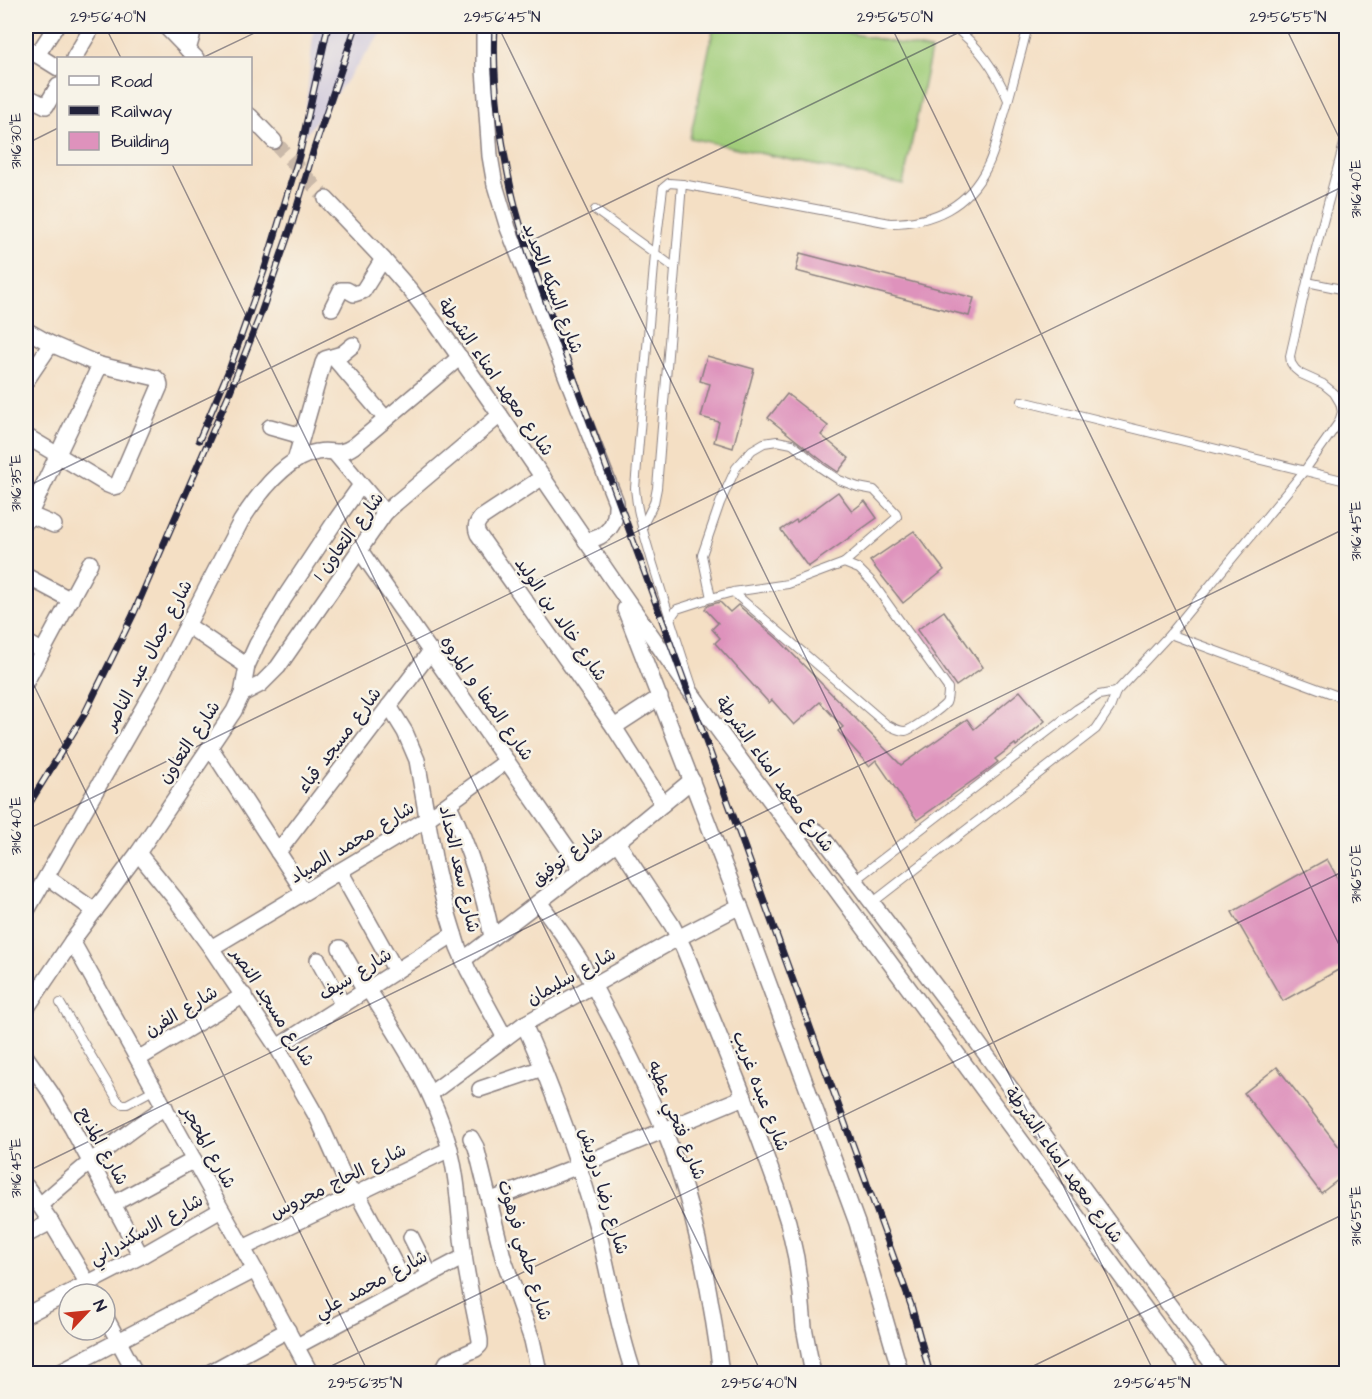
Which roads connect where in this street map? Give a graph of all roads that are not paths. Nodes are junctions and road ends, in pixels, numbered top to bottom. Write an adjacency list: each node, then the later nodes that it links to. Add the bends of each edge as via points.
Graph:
1 (56, 26): 8 (street)
2 (93, 26): 10 (street)
3 (165, 26): 9 (street)
4 (191, 26): 9 (street)
5 (484, 26): 52 (street, شارع السكه الحديد, via 487,127 501,207 616,502 615,521 610,529)
6 (953, 26): 14 (lane, via 986,58)
7 (1028, 26): 14 (lane)
8 (31, 51): 11 (street)
9 (192, 54)
10 (75, 57)
11 (57, 67)
12 (57, 88): 13 (street, via 46,106)
13 (26, 96)
14 (1008, 100): 18 (lane, via 980,180 956,205 925,220 890,223)
15 (252, 118): 17 (street)
16 (1347, 136): 24 (lane)
17 (274, 141)
18 (682, 184): 21 (lane, via 672,183 663,188); 23 (lane)
19 (326, 199): 22 (street, شارع معهد امناء الشرطة)
20 (595, 210): 21 (lane)
21 (655, 254): 23 (lane); 51 (lane, via 635,488)
22 (383, 259): 26 (street, via 363,291 354,294 341,290); 31 (street, شارع معهد امناء الشرطة)
23 (675, 268): 51 (lane, via 657,488)
24 (1307, 282): 25 (lane); 34 (lane, via 1291,363 1300,374 1323,384)
25 (1347, 290)
26 (332, 308)
27 (26, 330): 28 (street)
28 (51, 344): 32 (street); 33 (street)
29 (353, 345): 30 (street)
30 (333, 357): 37 (street); 40 (street, via 323,363)
31 (460, 357): 36 (street, شارع معهد امناء الشرطة); 37 (street, شارع جمال عبد الناصر)
32 (100, 365): 42 (street); 42 (street, via 156,378 160,386 118,483 108,485)
33 (26, 381)
34 (1343, 400): 44 (lane, via 1339,422)
35 (1022, 401): 44 (lane)
36 (500, 415): 45 (street, شارع معهد امناء الشرطة); 48 (street, شارع التعاون 1)
37 (386, 420): 41 (street, شارع جمال عبد الناصر, via 348,450)
38 (270, 427): 40 (street)
39 (26, 436): 42 (street)
40 (302, 436): 43 (street)
41 (334, 452): 43 (street, شارع جمال عبد الناصر, via 316,452); 47 (street)
42 (57, 455): 49 (street)
43 (295, 461): 62 (street, شارع جمال عبد الناصر, via 246,512)
44 (1305, 470): 46 (lane); 63 (lane)
45 (543, 477): 52 (street, شارع معهد امناء الشرطة); 75 (street, شارع خالد بن الوليد, via 481,518 476,528)
46 (1347, 481)
47 (361, 484): 48 (street); 67 (street, شارع التعاون, via 285,597)
48 (385, 513): 53 (street, شارع التعاون 1)
49 (27, 516): 50 (street)
50 (54, 525)
51 (642, 527): 61 (lane)
52 (586, 541): 57 (street, شارع معهد امناء الشرطة)
53 (359, 549): 66 (street, شارع الصفا و المروه); 70 (street, شارع التعاون 1, via 278,667 261,684)
54 (90, 563): 60 (street)
55 (844, 563): 58 (lane, via 788,584); 58 (lane, via 859,569 872,582 948,688 946,702 911,729 904,731 886,724); 59 (lane, via 894,520 896,513 874,490 839,480 792,444 764,443 736,468 702,555)
56 (26, 576): 60 (street)
57 (617, 586): 71 (street); 73 (street, شارع معهد امناء الشرطة)
58 (733, 592): 59 (lane)
59 (711, 597): 61 (lane, via 677,609)
60 (71, 600): 65 (street)
61 (669, 619): 73 (lane)
62 (187, 626): 67 (street); 88 (street, شارع جمال عبد الناصر)
63 (1170, 634): 69 (lane); 72 (lane)
64 (26, 642): 65 (street)
65 (42, 651): 68 (street)
66 (431, 651): 74 (street, شارع مسجد قباء); 77 (street, شارع الصفا و المروه)
67 (247, 666): 70 (street, شارع التعاون)
68 (26, 682)
69 (1116, 692): 89 (lane, via 1077,708); 92 (lane, via 1096,729)
70 (242, 694): 76 (street, شارع التعاون)
71 (660, 697): 75 (street); 78 (street)
72 (1347, 699)
73 (698, 701): 82 (street, شارع معهد امناء الشرطة)
74 (389, 706): 81 (street, شارع سعد الحداد, via 414,752); 84 (street, شارع مسجد قباء)
75 (614, 727): 79 (street, شارع خالد بن الوليد)
76 (210, 747): 84 (street); 85 (street, شارع التعاون)
77 (507, 761): 80 (street, شارع محمد الصياد); 86 (street, شارع الصفا و المروه)
78 (692, 780): 79 (street, شارع توفيق); 93 (street)
79 (663, 804): 83 (street, شارع توفيق)
80 (449, 805): 81 (street, شارع محمد الصياد); 97 (street, via 476,869)
81 (428, 819): 87 (street, شارع محمد الصياد); 96 (street, شارع سعد الحداد)
82 (794, 833): 89 (street, via 815,830); 128 (street, شارع معهد امناء الشرطة)
83 (617, 842): 86 (street, شارع توفيق); 98 (street, شارع عبده غريب)
84 (278, 852): 90 (street)
85 (138, 853): 94 (street, شارع التعاون); 100 (street, شارع مسجد النصر)
86 (582, 869): 91 (street, شارع توفيق)
87 (340, 871): 90 (street, شارع محمد الصياد); 104 (street)
88 (47, 877): 94 (street); 95 (street, شارع جمال عبد الناصر)
89 (855, 880): 92 (street)
90 (304, 892): 100 (street, شارع محمد الصياد)
91 (539, 902): 97 (street, شارع توفيق); 105 (street, شارع فتحي عطيه)
92 (872, 903): 125 (street)
93 (740, 906): 98 (street, شارع سليمان); 161 (street, via 857,1223)
94 (95, 911): 99 (street, شارع التعاون)
95 (26, 912)
96 (454, 934): 103 (street, شارع سعد الحداد); 104 (street, شارع سيف)
97 (492, 938): 103 (street, شارع توفيق)
98 (678, 939): 105 (street, شارع سليمان); 120 (street, شارع عبده غريب)
99 (72, 941): 110 (street, شارع التعاون); 115 (street, شارع المحجر)
100 (211, 948): 107 (street, شارع مسجد النصر)
101 (340, 948): 106 (street)
102 (318, 960): 109 (street)
103 (463, 960): 112 (street, شارع سعد الحداد)
104 (396, 971): 106 (street, شارع سيف)
105 (594, 986): 111 (street, شارع سليمان); 122 (street, شارع فتحي عطيه)
106 (367, 990): 109 (street, شارع سيف); 119 (street, via 410,1054)
107 (244, 995): 113 (street, شارع مسجد النصر); 115 (street, شارع الفرن)
108 (60, 1003): 117 (lane, via 118,1101 127,1104)
109 (343, 1005): 113 (street, شارع سيف)
110 (26, 1010)
111 (524, 1024): 112 (street, شارع سليمان); 116 (street, شارع رضا درويش)
112 (505, 1038): 119 (street, شارع سليمان)
113 (277, 1047): 131 (street, شارع مسجد النصر)
114 (26, 1057): 127 (street, شارع المذبح)
115 (138, 1059): 117 (street, شارع المحجر)
116 (543, 1068): 118 (street); 129 (street, شارع رضا درويش)
117 (155, 1089): 121 (street, شارع المحجر)
118 (480, 1089)
119 (430, 1094): 124 (street)
120 (744, 1097): 122 (street); 160 (street, شارع عبده غريب, via 788,1222)
121 (165, 1107): 126 (street, شارع المحجر); 127 (street)
122 (664, 1130): 129 (street); 159 (street, شارع فتحي عطيه, via 703,1260)
123 (471, 1138): 132 (street, شارع حلمي فرهوت)
124 (450, 1149): 131 (street, شارع الحاج محروس); 141 (street)
125 (1055, 1150): 128 (street); 163 (street)
126 (194, 1160): 133 (street); 135 (street, شارع المحجر)
127 (90, 1161): 133 (street, شارع المذبح); 134 (street)
128 (1037, 1161): 162 (street, شارع معهد امناء الشرطة)
129 (578, 1166): 132 (street); 158 (street, شارع رضا درويش)
130 (26, 1186): 134 (street)
131 (354, 1194): 139 (street, شارع الحاج محروس); 146 (street, شارع مسجد النصر)
132 (489, 1201): 157 (street, شارع حلمي فرهوت, via 503,1257 532,1340)
133 (113, 1204): 140 (street, شارع المذبح)
134 (40, 1205): 136 (street)
135 (221, 1210): 139 (street, شارع المحجر); 140 (street, شارع الاسكندراني)
136 (51, 1222): 137 (street); 144 (street)
137 (26, 1235)
138 (411, 1237): 143 (street)
139 (243, 1248): 142 (street, شارع المحجر)
140 (141, 1256): 145 (street, شارع الاسكندراني)
141 (464, 1257): 143 (street, شارع محمد علي); 156 (street, via 480,1343 476,1349 447,1362)
142 (255, 1269): 149 (street, شارع المحجر); 150 (street)
143 (430, 1275): 146 (street, شارع محمد علي)
144 (87, 1282)
145 (102, 1282)
146 (407, 1287): 151 (street, شارع محمد علي)
147 (57, 1302): 148 (street, شارع الاسكندراني)
148 (26, 1314)
149 (288, 1330): 151 (street, شارع المحجر); 155 (street)
150 (118, 1341): 153 (street); 154 (street)
151 (297, 1346): 152 (street, شارع المحجر)
152 (309, 1373)
153 (55, 1374)
154 (136, 1374)
155 (207, 1374)
156 (449, 1374)
157 (538, 1374)
158 (634, 1374)
159 (721, 1374)
160 (813, 1374)
161 (901, 1374)
162 (1193, 1374)
163 (1220, 1374)

